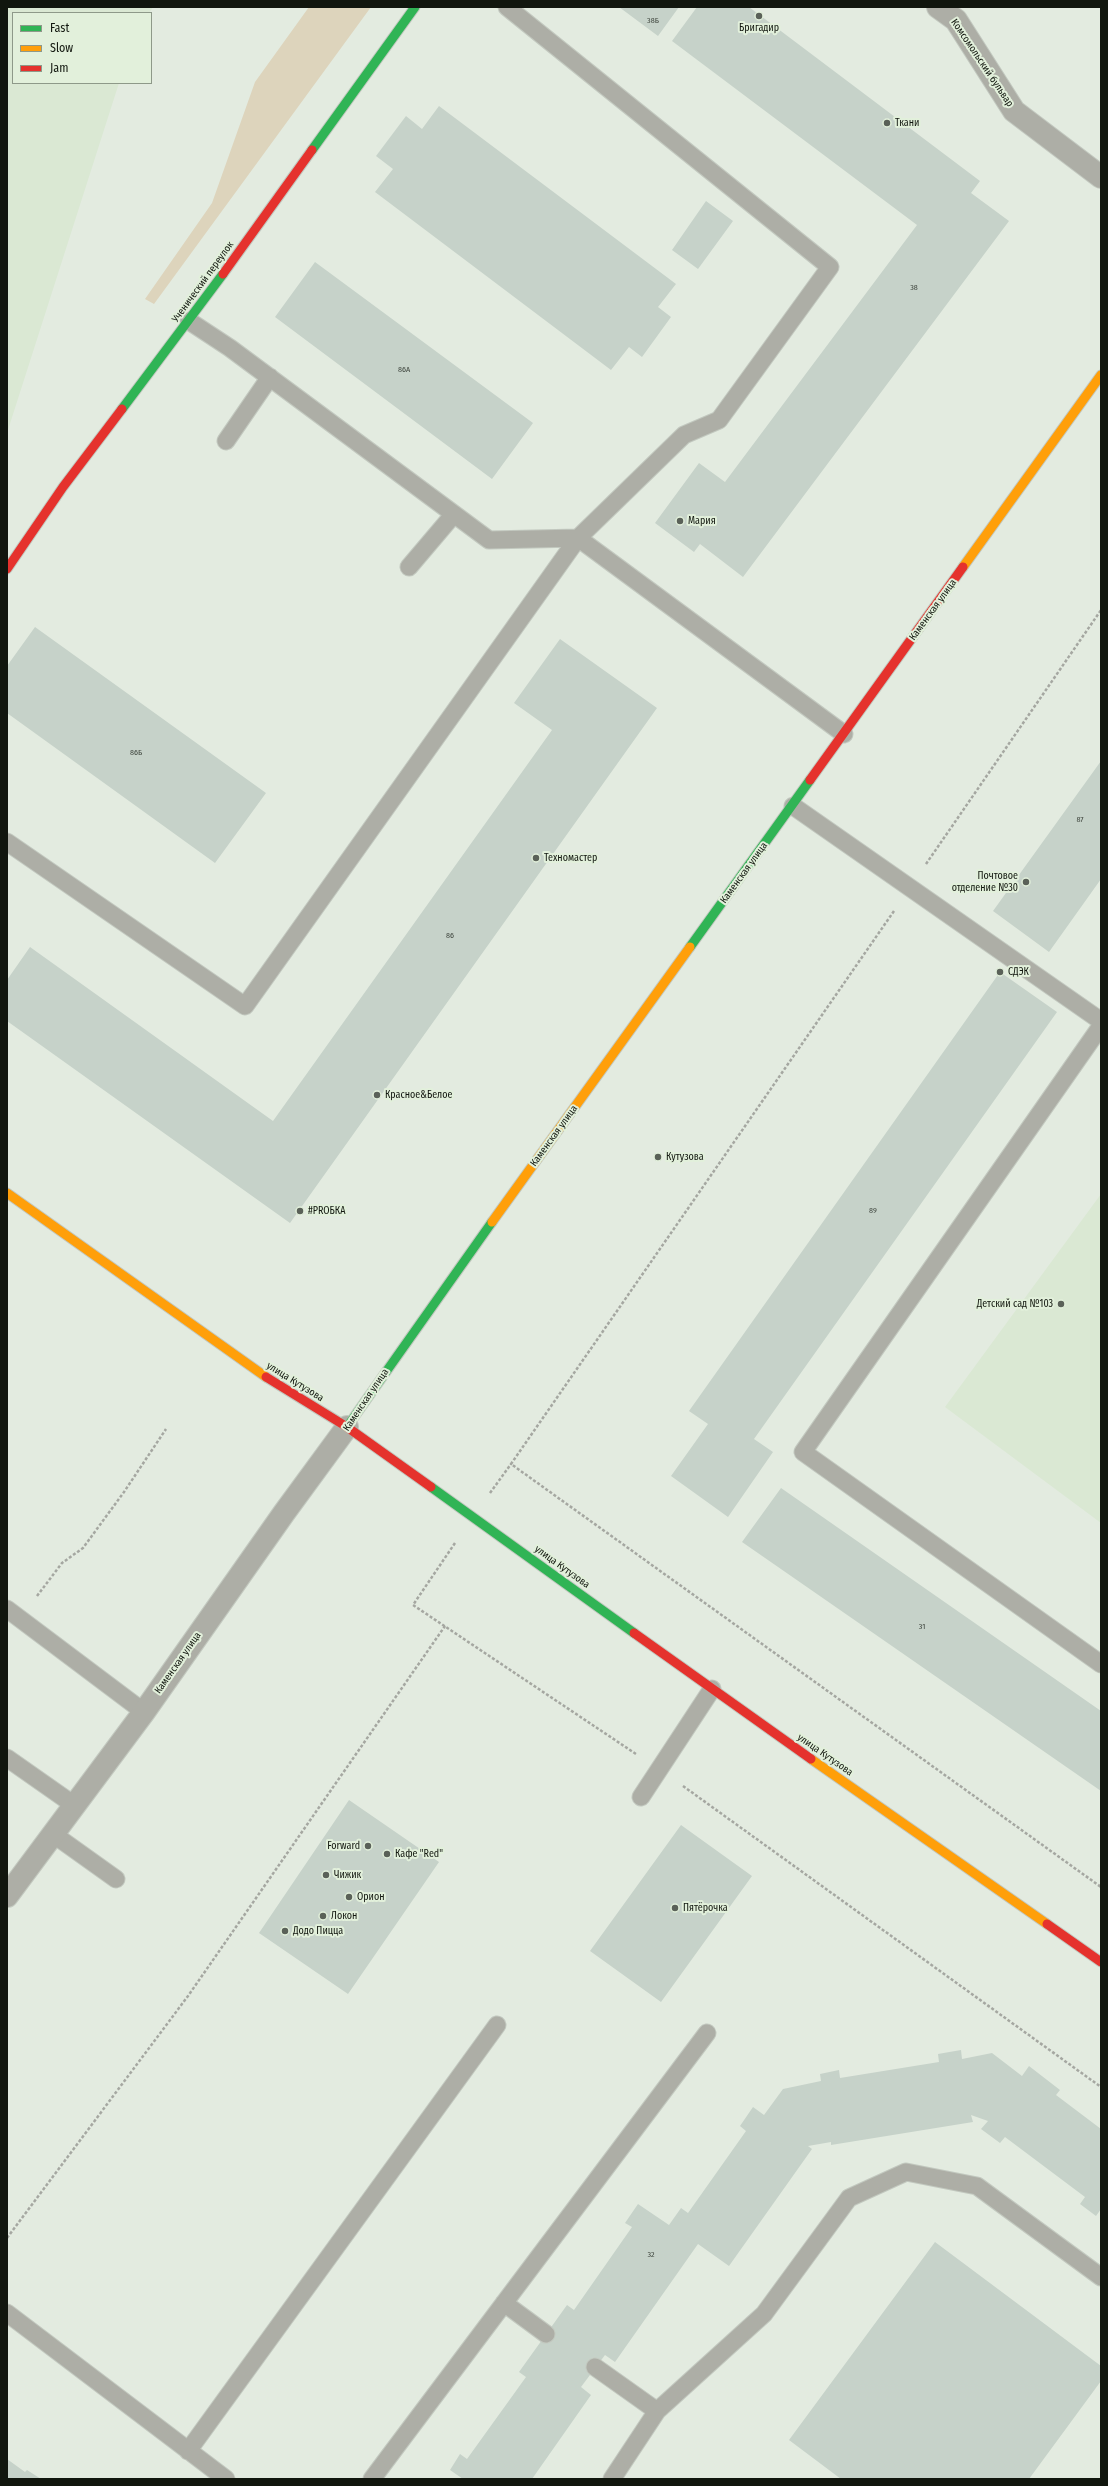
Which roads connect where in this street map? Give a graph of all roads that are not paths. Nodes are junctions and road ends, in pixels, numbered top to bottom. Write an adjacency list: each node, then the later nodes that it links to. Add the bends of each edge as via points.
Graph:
1 (415, 7): 5 (street, Ученический переулок)
2 (508, 7): 10 (lane, via 830,267 719,420 684,435)
3 (938, 7): 4 (street, Комсомольский бульвар, via 956,20 1014,111)
4 (1101, 178)
5 (189, 321): 7 (lane); 12 (street, Ученический переулок, via 63,488)
6 (1101, 375): 13 (street, Каменская улица)
7 (270, 377): 8 (lane); 9 (lane)
8 (226, 441)
9 (454, 514): 10 (lane, via 489,540); 11 (lane)
10 (578, 538): 13 (lane); 15 (lane, via 245,1006)
11 (409, 567)
12 (7, 569)
13 (844, 734): 14 (street, Каменская улица)
14 (793, 806): 16 (lane); 19 (street, Каменская улица, via 398,1352)
15 (7, 842)
16 (1101, 1021)
17 (1101, 1026): 21 (lane, via 803,1452)
18 (7, 1193): 19 (street, улица Кутузова, via 266,1378)
19 (348, 1427): 22 (street, улица Кутузова); 23 (street, Каменская улица)
20 (14, 1614): 23 (lane)
21 (1101, 1664)
22 (712, 1689): 25 (lane); 30 (street, улица Кутузова)
23 (144, 1712): 26 (street, Каменская улица)
24 (7, 1758): 26 (lane)
25 (641, 1797)
26 (74, 1805): 27 (street, Каменская улица)
27 (53, 1834): 28 (lane); 29 (street, Каменская улица)
28 (116, 1879)
29 (7, 1896)
30 (1101, 1962)
31 (497, 2025): 39 (lane)
32 (706, 2033): 34 (lane)
33 (1101, 2277): 38 (lane, via 977,2186 906,2172 849,2198 764,2314)
34 (504, 2303): 36 (lane); 41 (lane)
35 (7, 2314): 39 (lane)
36 (546, 2334)
37 (595, 2368): 38 (lane)
38 (657, 2411): 42 (lane)
39 (188, 2451): 40 (lane)
40 (226, 2479)
41 (372, 2479)
42 (612, 2479)

